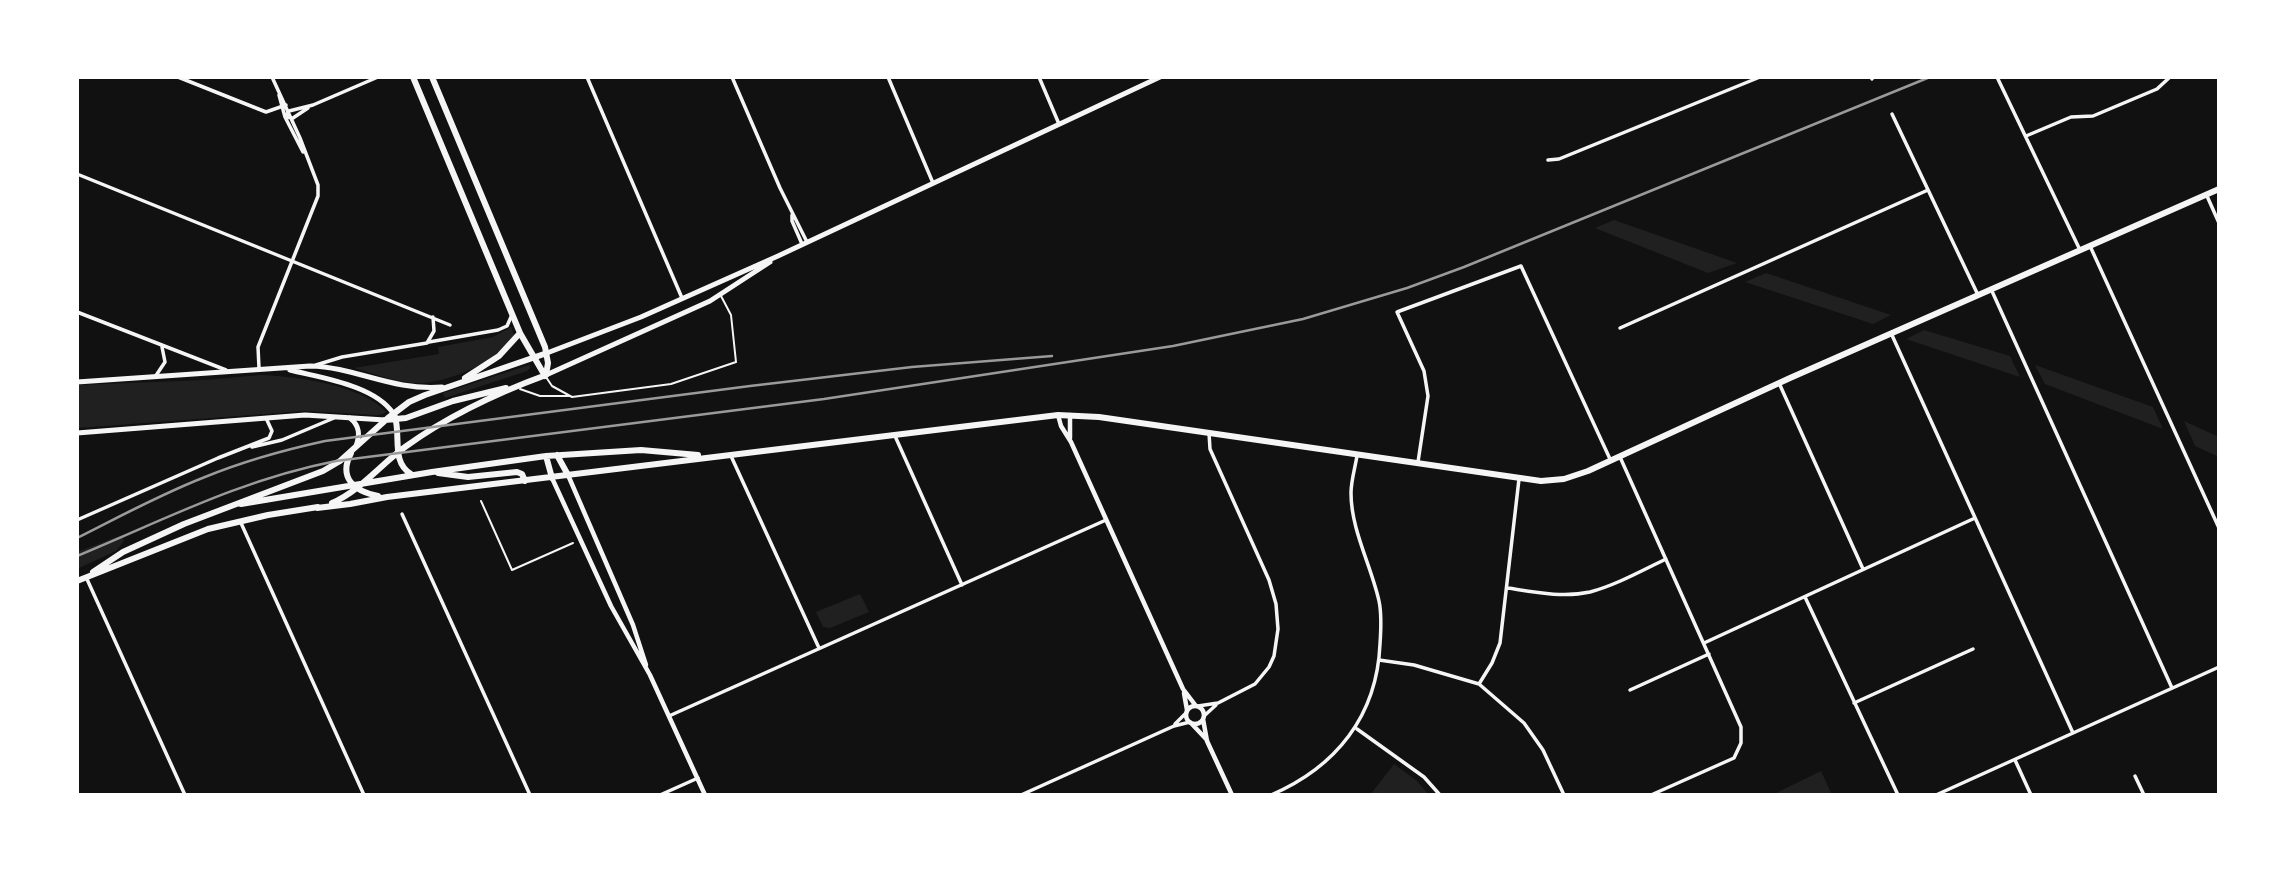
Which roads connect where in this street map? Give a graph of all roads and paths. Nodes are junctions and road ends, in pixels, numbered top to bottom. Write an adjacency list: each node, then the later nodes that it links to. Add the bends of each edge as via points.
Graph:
1 (178, 77): 15 (street, via 267,112)
2 (272, 77): 15 (street)
3 (378, 77): 14 (street)
4 (413, 77): 35 (main road)
5 (432, 77): 33 (main road)
6 (587, 77): 41 (street)
7 (732, 77): 30 (street)
8 (888, 77): 25 (street)
9 (1039, 77): 20 (street)
10 (1160, 77): 20 (main road)
11 (1760, 77): 23 (street)
12 (1997, 77): 21 (street)
13 (2170, 77): 21 (street, via 2157,89 2093,116 2071,117)
14 (313, 105): 16 (street); 19 (street)
15 (284, 106): 16 (street); 18 (street)
16 (289, 111): 18 (street); 19 (street)
17 (1892, 114): 27 (street)
18 (285, 117): 19 (street); 22 (street)
19 (293, 118): 22 (street)
20 (1059, 124): 25 (main road)
21 (2026, 136): 32 (street)
22 (306, 157): 36 (street, via 318,196)
23 (1549, 160)
24 (77, 174): 36 (street)
25 (933, 183): 30 (main road)
26 (2219, 189): 28 (main road)
27 (1928, 190): 40 (street); 46 (street)
28 (2206, 194): 29 (street); 31 (main road)
29 (2219, 223)
30 (805, 243): 34 (main road)
31 (2090, 246): 32 (main road); 104 (street)
32 (2080, 250): 38 (main road)
33 (505, 252): 35 (main road); 51 (main road)
34 (778, 256): 37 (main road); 39 (main road)
35 (489, 258): 43 (main road)
36 (292, 260): 44 (street); 55 (street, via 257,349)
37 (716, 282): 39 (main road); 41 (main road)
38 (1991, 289): 40 (main road); 121 (street)
39 (721, 295): 57 (main road); 63 (lane, via 733,321 736,362 671,384)
40 (1978, 295): 48 (main road)
41 (682, 298): 51 (main road)
42 (77, 312): 50 (street)
43 (511, 312): 47 (main road); 49 (street, via 509,323 500,330)
44 (433, 316): 45 (street); 49 (street, via 434,331)
45 (450, 325)
46 (1620, 328)
47 (520, 333): 52 (main road); 61 (main road, via 502,354)
48 (1891, 333): 60 (main road); 100 (street)
49 (428, 342): 53 (street)
50 (161, 345): 56 (street); 58 (street, via 165,362)
51 (547, 353): 52 (main road); 57 (main road)
52 (533, 357): 57 (main road); 61 (main road)
53 (310, 366): 54 (main road); 61 (main road, via 402,386)
54 (283, 368): 55 (main road); 66 (main road, via 364,391 382,400)
55 (259, 369): 56 (main road)
56 (228, 371): 58 (main road)
57 (545, 375): 62 (main road); 63 (lane, via 552,386)
58 (154, 377): 59 (main road)
59 (77, 383)
60 (1779, 383): 84 (main road); 107 (street)
61 (452, 385): 66 (main road, via 415,399)
62 (514, 386): 63 (lane, via 540,396); 66 (main road); 78 (main road)
63 (570, 396)
64 (1058, 415): 65 (main road); 73 (main road); 74 (street)
65 (1070, 415): 72 (main road); 74 (street)
66 (395, 416): 70 (main road); 78 (main road)
67 (266, 418): 68 (main road); 71 (main road); 76 (street, via 270,437)
68 (336, 418): 69 (main road); 76 (street, via 282,440)
69 (350, 418): 70 (main road); 75 (main road, via 359,431)
70 (385, 420): 75 (main road)
71 (77, 433)
72 (1209, 433): 80 (main road); 124 (street, via 1210,449 1273,593 1278,629 1274,656 1263,675 1244,691)
73 (894, 434): 79 (main road); 110 (street)
74 (1071, 442): 102 (street)
75 (355, 447): 94 (main road, via 347,467); 97 (main road, via 323,471)
76 (243, 448): 101 (street)
77 (655, 450): 81 (main road); 83 (main road); 86 (main road)
78 (398, 452): 89 (main road, via 404,470); 94 (main road)
79 (730, 454): 83 (main road); 114 (street)
80 (1357, 454): 87 (main road); 117 (street, via 1352,510 1379,600)
81 (557, 455): 82 (main road); 90 (main road)
82 (546, 456): 88 (main road); 92 (main road)
83 (709, 457): 86 (main road)
84 (1620, 457): 85 (main road); 106 (street)
85 (1611, 461): 87 (street, via 1521,266 1396,312 1424,372 1428,397); 91 (main road, via 1564,479)
86 (659, 463): 90 (main road)
87 (1418, 463): 91 (main road)
88 (432, 472): 89 (main road); 93 (main road, via 468,477 517,472)
89 (412, 475): 94 (main road)
90 (568, 475): 92 (main road); 119 (street, via 633,625)
91 (1519, 477): 111 (street)
92 (552, 478): 93 (main road); 119 (street, via 611,606)
93 (525, 481): 95 (main road)
94 (356, 486): 95 (main road); 97 (main road); 98 (main road, via 337,501)
95 (383, 497): 98 (main road)
96 (481, 501): 105 (lane, via 512,570)
97 (229, 507): 108 (main road, via 123,552)
98 (317, 508): 103 (main road)
99 (402, 514): 140 (street)
100 (1975, 518): 107 (street); 133 (street)
101 (77, 520)
102 (1106, 520): 110 (street); 122 (street)
103 (240, 521): 108 (main road, via 189,535); 139 (street)
104 (2219, 528)
105 (573, 543)
106 (1666, 559): 111 (street, via 1588,592 1555,594); 113 (street)
107 (1863, 569): 112 (street)
108 (85, 577): 109 (main road); 138 (street)
109 (77, 581)
110 (962, 585): 114 (street)
111 (1508, 588): 120 (street, via 1500,643)
112 (1805, 597): 113 (street); 125 (street)
113 (1704, 643): 116 (street)
114 (819, 648): 128 (street)
115 (1973, 649): 125 (street)
116 (1709, 654): 123 (street); 148 (street, via 1741,727 1741,743 1734,758)
117 (1379, 660): 120 (street); 132 (street)
118 (2219, 667): 121 (street)
119 (650, 676): 128 (street)
120 (1479, 684): 147 (street, via 1524,723)
121 (2172, 688): 133 (street)
122 (1184, 689): 126 (street); 127 (street)
123 (1630, 690)
124 (1218, 703): 126 (street); 129 (street)
125 (1854, 703): 149 (street)
126 (1197, 706): 127 (street); 129 (street)
127 (1187, 711): 130 (street); 131 (street)
128 (669, 716): 137 (street)
129 (1204, 717): 130 (street, via 1200,723); 134 (street)
130 (1191, 723): 131 (street); 134 (street)
131 (1174, 726): 143 (street)
132 (1356, 729): 145 (street, via 1328,759); 146 (street, via 1424,777)
133 (2073, 733): 135 (street)
134 (1207, 741): 144 (street)
135 (2015, 760): 150 (street); 151 (street)
136 (2135, 776): 152 (street)
137 (698, 778): 141 (street); 142 (street)
138 (185, 795)
139 (365, 795)
140 (530, 795)
141 (660, 795)
142 (705, 795)
143 (1021, 795)
144 (1232, 795)
145 (1271, 795)
146 (1440, 795)
147 (1564, 795)
148 (1651, 795)
149 (1898, 795)
150 (1936, 795)
151 (2031, 795)
152 (2144, 795)

